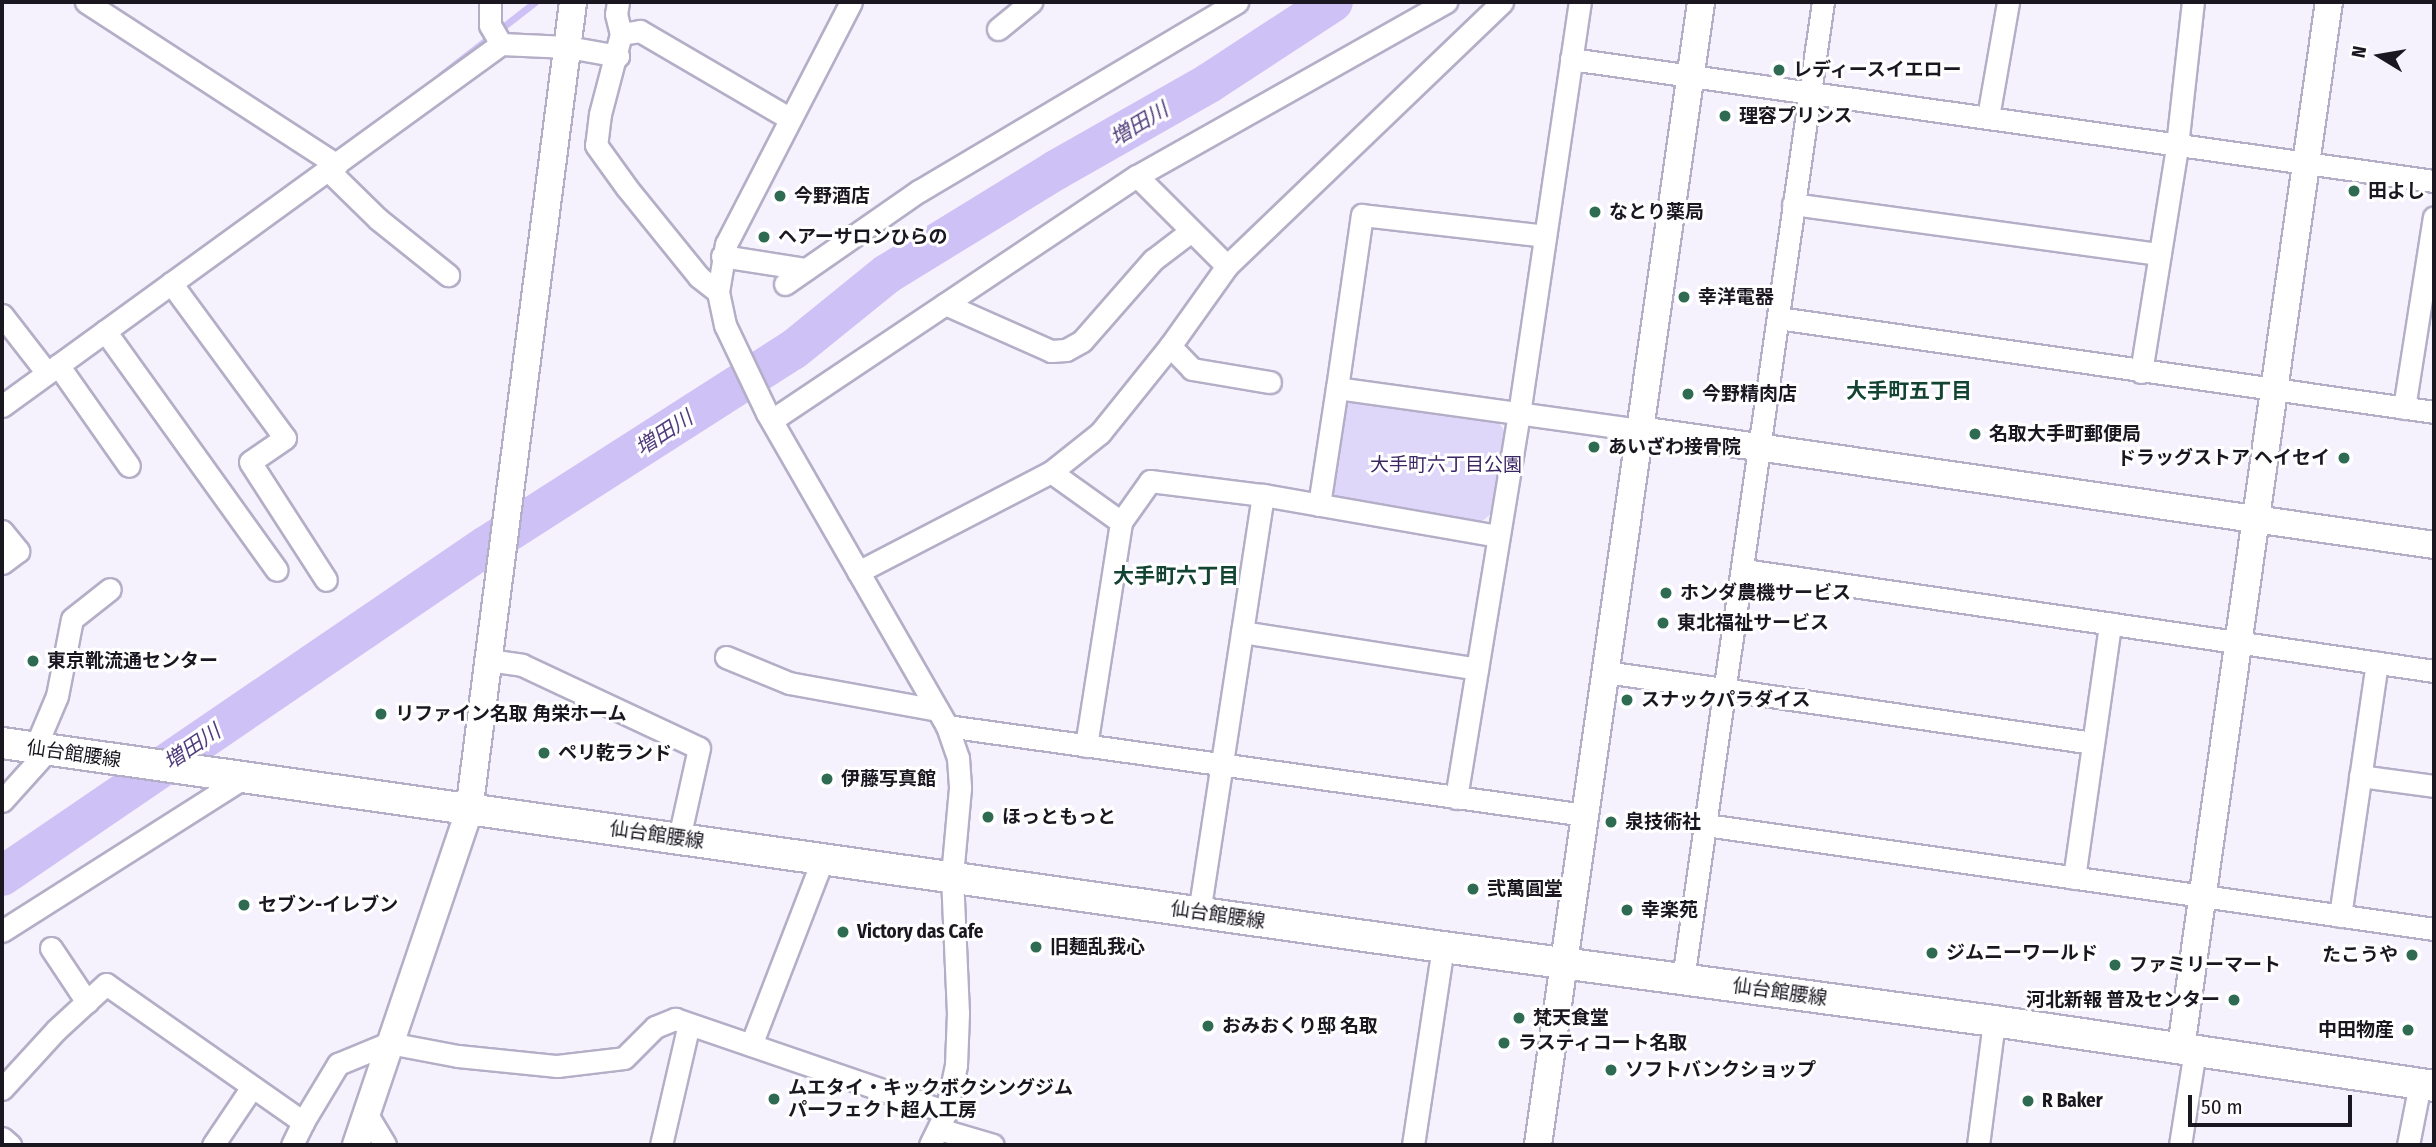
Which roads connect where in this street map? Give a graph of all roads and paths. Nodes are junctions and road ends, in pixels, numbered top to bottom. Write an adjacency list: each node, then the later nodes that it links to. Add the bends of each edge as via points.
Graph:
1 (86, 2): 28 (street)
2 (490, 2): 18 (street)
3 (573, 2): 19 (street)
4 (618, 2): 17 (street)
5 (851, 2): 25 (street)
6 (1031, 2): 16 (street)
7 (1237, 2): 38 (street, via 930,184)
8 (1446, 2): 29 (street)
9 (1502, 2): 37 (street)
10 (1580, 2): 21 (street)
11 (1701, 2): 22 (street)
12 (1823, 2): 23 (street)
13 (2008, 2): 24 (street)
14 (2193, 2): 26 (street)
15 (2329, 2): 27 (street)
16 (998, 29)
17 (621, 34): 20 (street); 25 (street, via 640,32)
18 (497, 36): 19 (street); 28 (street)
19 (568, 47): 20 (street); 80 (street)
20 (618, 55): 42 (street, via 596,145 699,277)
21 (1571, 60): 22 (street); 34 (street)
22 (1692, 77): 23 (street); 59 (street)
23 (1810, 93): 24 (street); 31 (street)
24 (1988, 117): 26 (street)
25 (789, 118): 36 (street)
26 (2177, 146): 27 (street); 35 (street)
27 (2307, 165): 30 (street); 53 (street)
28 (333, 168): 39 (street, via 377,219); 40 (street)
29 (1137, 176): 33 (street); 44 (street)
30 (2434, 181)
31 (1793, 204): 35 (street); 46 (street)
32 (2434, 217): 43 (street)
33 (1191, 231): 37 (street); 44 (street, via 1153,260 1082,341 1066,350 1051,351)
34 (1545, 236): 52 (street, via 1362,215); 57 (street)
35 (2160, 254): 50 (street)
36 (722, 256): 38 (street); 42 (street)
37 (1227, 266): 48 (street)
38 (806, 269): 41 (street)
39 (448, 275)
40 (171, 283): 47 (street); 74 (street, via 285,438 250,461)
41 (785, 284)
42 (718, 292): 58 (street, via 727,330)
43 (2428, 294): 55 (street)
44 (945, 304): 58 (street)
45 (2, 315): 49 (street)
46 (1778, 318): 50 (street); 60 (street)
47 (105, 331): 49 (street); 71 (street)
48 (1170, 346): 51 (street, via 1192,369); 62 (street, via 1100,433)
49 (52, 369): 54 (street); 61 (street)
50 (2141, 372): 53 (street)
51 (1270, 382)
52 (1337, 388): 57 (street); 64 (street)
53 (2276, 391): 55 (street); 65 (street)
54 (2, 406)
55 (2404, 408): 56 (street)
56 (2434, 412)
57 (1519, 414): 59 (street); 68 (street)
58 (769, 416): 73 (street)
59 (1640, 430): 60 (street); 84 (street)
60 (1761, 448): 65 (street); 72 (street)
61 (129, 466)
62 (1051, 472): 66 (street); 73 (street)
63 (1263, 495): 64 (street); 66 (street, via 1150,481); 77 (street)
64 (1318, 506): 68 (street)
65 (2256, 521): 69 (street); 78 (street)
66 (1121, 522): 89 (street)
67 (2, 531): 70 (street, via 18,551)
68 (1497, 536): 82 (street)
69 (2434, 545)
70 (2, 563)
71 (276, 570)
72 (1744, 570): 76 (street); 85 (street)
73 (858, 572): 86 (street)
74 (326, 580)
75 (110, 589): 90 (street, via 72,619)
76 (2110, 624): 78 (street); 88 (street)
77 (1242, 632): 82 (street); 91 (street)
78 (2237, 642): 81 (street); 104 (street)
79 (726, 657): 86 (street, via 789,683)
80 (488, 660): 97 (street); 100 (street, via 522,665 699,748)
81 (2377, 663): 83 (street); 93 (street)
82 (1477, 669): 95 (street)
83 (2434, 671)
84 (1606, 672): 85 (street); 98 (street)
85 (1726, 690): 88 (street); 99 (street)
86 (942, 718): 89 (street); 102 (street, via 958,758 960,788)
87 (2, 743): 90 (main road, 仙台館腰線)
88 (2093, 743): 103 (street)
89 (1086, 746): 91 (street)
90 (41, 749): 92 (main road, 仙台館腰線); 96 (street)
91 (1220, 766): 95 (street); 105 (street)
92 (235, 776): 97 (main road, 仙台館腰線); 108 (street)
93 (2360, 776): 94 (street); 106 (street)
94 (2434, 786)
95 (1456, 798): 98 (street)
96 (2, 801)
97 (469, 811): 100 (main road, 仙台館腰線); 116 (street)
98 (1585, 815): 111 (street)
99 (1706, 825): 103 (street); 112 (street)
100 (680, 838): 101 (main road, 仙台館腰線)
101 (823, 858): 102 (main road, 仙台館腰線); 117 (street)
102 (952, 876): 105 (main road, 仙台館腰線); 124 (street, via 956,1065)
103 (2074, 878): 104 (street)
104 (2202, 896): 106 (street); 118 (street)
105 (1199, 912): 109 (main road, 仙台館腰線)
106 (2340, 916): 107 (street)
107 (2434, 929)
108 (2, 931)
109 (1443, 947): 111 (main road, 仙台館腰線); 133 (street)
110 (51, 948): 113 (street)
111 (1566, 964): 112 (main road, 仙台館腰線); 134 (street)
112 (1683, 979): 114 (main road, 仙台館腰線)
113 (87, 1002): 120 (street, via 106,984); 121 (street)
114 (1994, 1021): 118 (main road, 仙台館腰線); 135 (street)
115 (689, 1024): 116 (street, via 675,1019 655,1027 624,1058 556,1066 458,1056); 117 (street); 131 (street)
116 (390, 1043): 122 (street); 123 (street, via 338,1064)
117 (751, 1045): 124 (street)
118 (2188, 1049): 119 (main road, 仙台館腰線); 136 (street)
119 (2427, 1085): 137 (street)
120 (252, 1087): 123 (street); 127 (street)
121 (2, 1089)
122 (366, 1113): 129 (street); 130 (street)
123 (303, 1122): 128 (street)
124 (938, 1128): 132 (street)
125 (2, 1138): 126 (street)
126 (10, 1145)
127 (213, 1145)
128 (292, 1145)
129 (356, 1145)
130 (385, 1145)
131 (661, 1145)
132 (993, 1145)
133 (1413, 1145)
134 (1538, 1145)
135 (1978, 1145)
136 (2180, 1145)
137 (2408, 1145)

